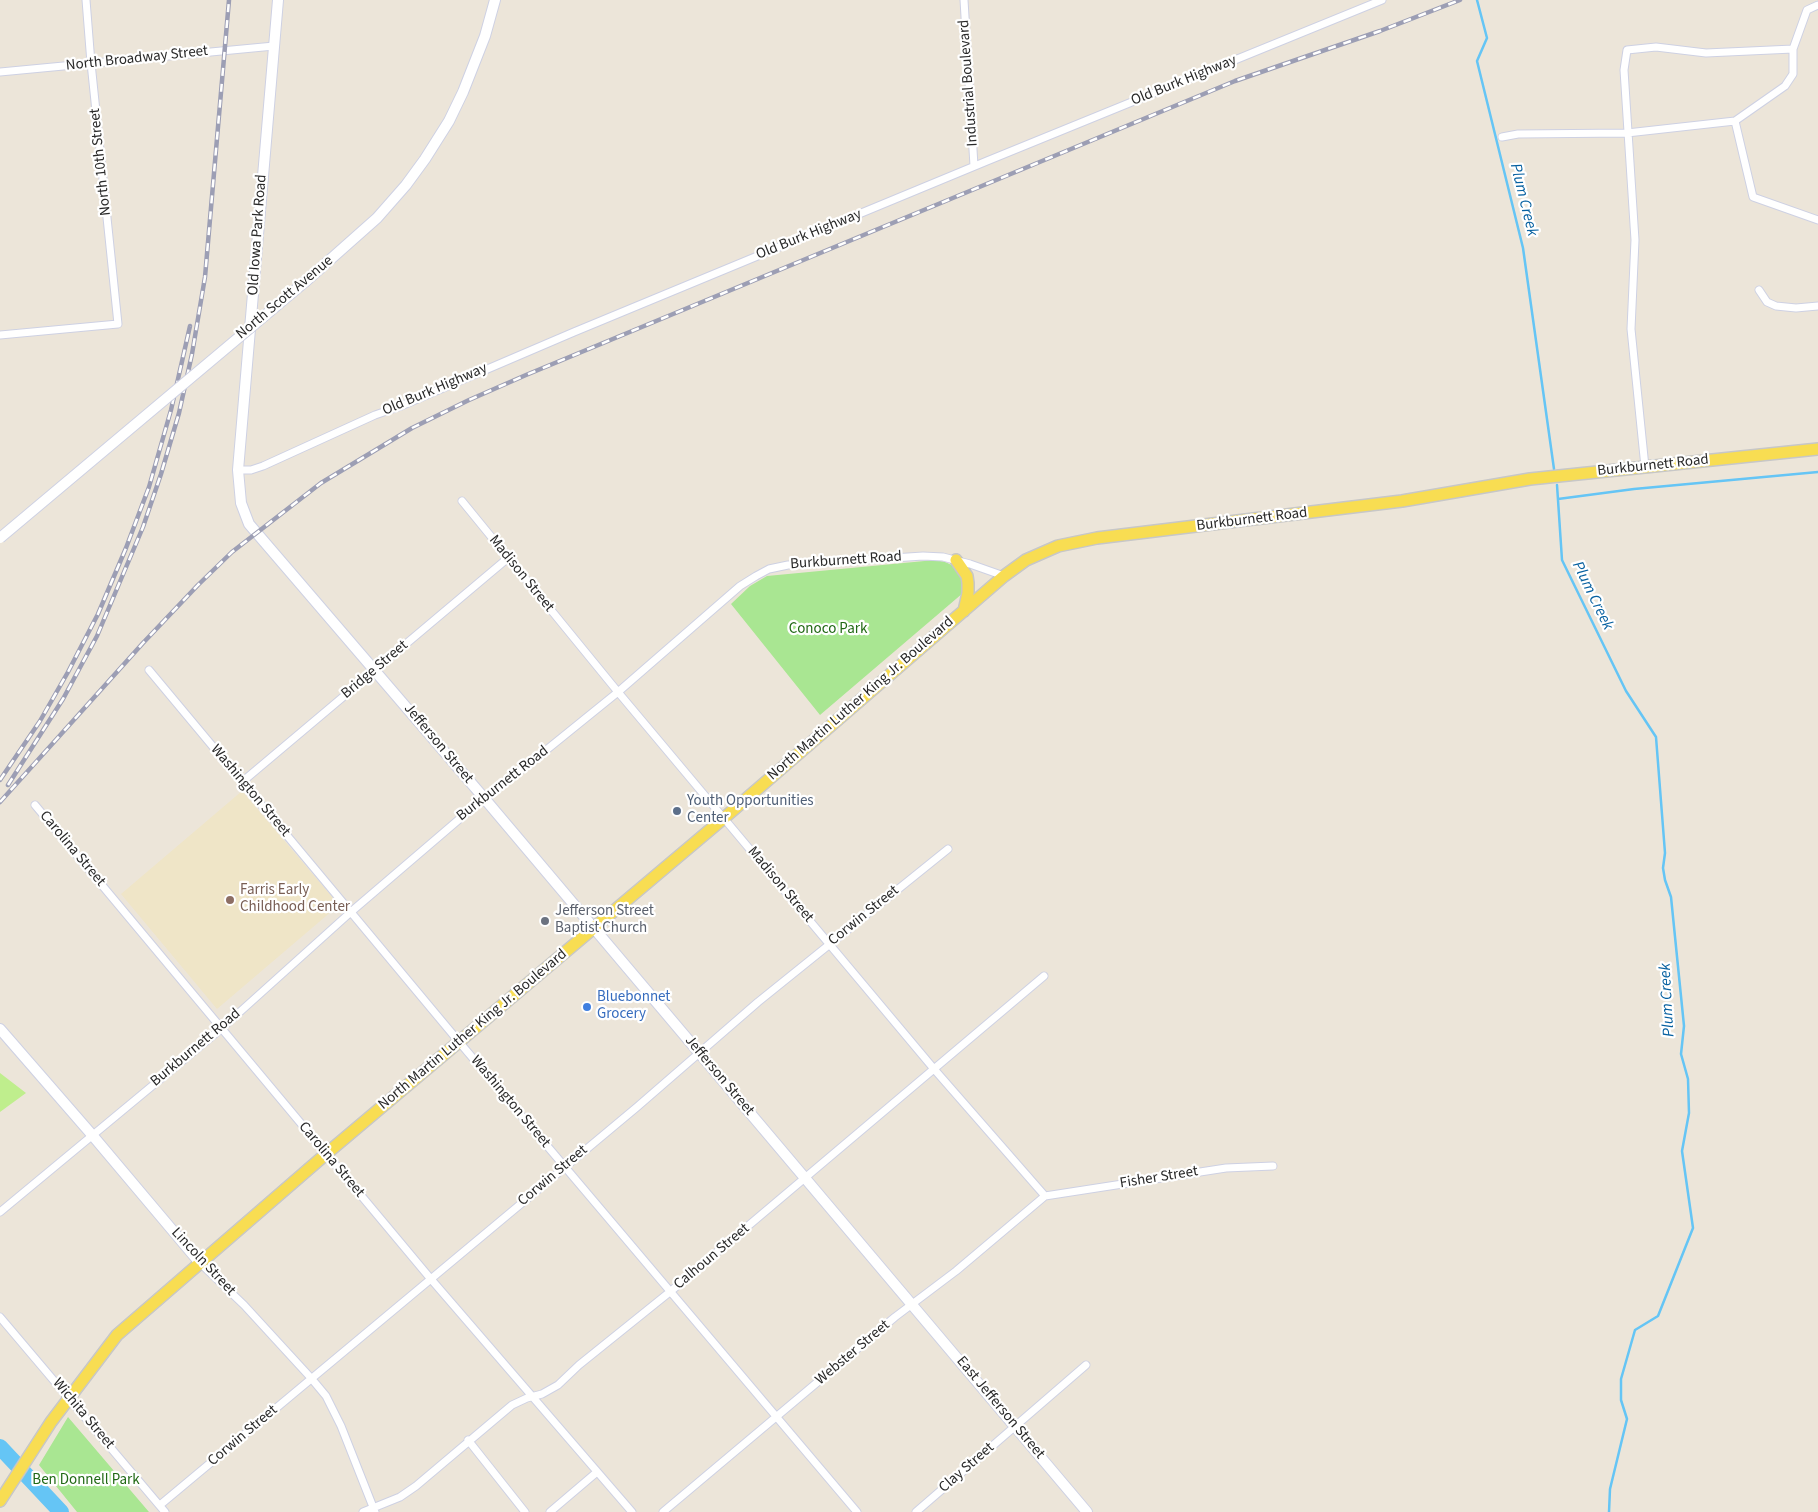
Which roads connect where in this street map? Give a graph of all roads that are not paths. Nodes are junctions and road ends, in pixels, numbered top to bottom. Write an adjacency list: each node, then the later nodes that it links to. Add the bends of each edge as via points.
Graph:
1 (86, 0): 9 (street, North 10th Street)
2 (278, 0): 7 (street, Old Iowa Park Road)
3 (495, 0): 23 (street, North Scott Avenue, bridge, via 485,36 448,121 406,185 377,218)
4 (964, 0): 14 (street, Industrial Boulevard)
5 (1382, 0): 14 (street, Old Burk Highway)
6 (1818, 5): 8 (street, via 1808,10)
7 (274, 46): 9 (street, North Broadway Street); 21 (street, Old Iowa Park Road)
8 (1793, 49): 11 (street, via 1793,74 1785,86); 12 (street, via 1706,53 1656,47 1627,50 1624,70)
9 (91, 64): 10 (street, North Broadway Street); 18 (street, North 10th Street, via 118,324)
10 (0, 72)
11 (1735, 121): 12 (street); 15 (street, via 1753,197)
12 (1627, 134): 13 (street, via 1518,134); 20 (street, via 1635,240 1631,329)
13 (1502, 137)
14 (974, 166): 21 (street, Old Burk Highway, via 375,415 263,466)
15 (1818, 220)
16 (1759, 290): 17 (street, via 1766,302 1776,306)
17 (1818, 306)
18 (0, 335)
19 (1818, 449): 20 (main road, Burkburnett Road)
20 (1645, 467): 26 (main road, Burkburnett Road, via 1530,479 1402,501 1084,540 1047,550)
21 (238, 470): 29 (street, Jefferson Street, via 241,503 250,524)
22 (462, 501): 24 (street, Madison Street)
23 (0, 538)
24 (508, 558): 29 (street, Bridge Street); 30 (street, Madison Street)
25 (956, 560): 26 (street, Burkburnett Road); 27 (main road, via 968,583); 30 (street, Burkburnett Road, via 923,556 788,564 769,569 740,586)
26 (1004, 576): 27 (main road, North Martin Luther King Jr. Boulevard)
27 (964, 611): 34 (main road, North Martin Luther King Jr. Boulevard)
28 (149, 670): 31 (street, Washington Street)
29 (375, 670): 31 (street, Bridge Street); 32 (street, Jefferson Street)
30 (618, 692): 32 (street, Burkburnett Road); 34 (street, Madison Street)
31 (242, 782): 36 (street, Washington Street)
32 (484, 798): 36 (street, Burkburnett Road); 37 (street, Jefferson Street)
33 (35, 805): 40 (street, Carolina Street)
34 (724, 818): 37 (main road, North Martin Luther King Jr. Boulevard); 38 (street, Madison Street)
35 (948, 849): 38 (street, Corwin Street)
36 (352, 911): 40 (street, Burkburnett Road); 42 (street, Washington Street)
37 (594, 928): 42 (main road, North Martin Luther King Jr. Boulevard); 43 (street, Jefferson Street)
38 (829, 944): 43 (street, Corwin Street); 44 (street, Madison Street)
39 (1044, 976): 44 (street, Calhoun Street)
40 (222, 1028): 45 (street, Burkburnett Road); 46 (street, Carolina Street)
41 (0, 1030): 45 (street, Lincoln Street)
42 (460, 1043): 46 (main road, North Martin Luther King Jr. Boulevard); 47 (street, Washington Street)
43 (700, 1053): 47 (street, Corwin Street); 49 (street, Jefferson Street)
44 (934, 1069): 49 (street, Calhoun Street); 50 (street, Madison Street)
45 (93, 1136): 51 (street, Burkburnett Road); 52 (street, Lincoln Street)
46 (326, 1154): 52 (main road, North Martin Luther King Jr. Boulevard); 53 (street, Carolina Street)
47 (565, 1166): 53 (street, Corwin Street); 54 (street, Washington Street)
48 (1273, 1166): 50 (street, Fisher Street, via 1226,1168)
49 (805, 1178): 54 (street, Calhoun Street); 55 (street, Jefferson Street)
50 (1045, 1196): 55 (street, Webster Street)
51 (0, 1212)
52 (200, 1263): 58 (street, Lincoln Street); 59 (main road, North Martin Luther King Jr. Boulevard, via 117,1335)
53 (430, 1278): 58 (street, Corwin Street); 60 (street, Carolina Street)
54 (671, 1291): 60 (street, Calhoun Street, via 558,1385); 61 (street, Washington Street)
55 (913, 1304): 61 (street, Webster Street); 62 (street, East Jefferson Street)
56 (0, 1317): 59 (street, Wichita Street)
57 (1086, 1365): 62 (street, Clay Street)
58 (312, 1378): 66 (street, Corwin Street); 67 (street, Lincoln Street, via 338,1419)
59 (69, 1397): 65 (main road, North Martin Luther King Jr. Boulevard); 66 (street, Wichita Street)
60 (533, 1397): 63 (street, Calhoun Street, via 512,1405); 64 (street, Carolina Street)
61 (777, 1417): 73 (street, Webster Street); 74 (street, Washington Street)
62 (1015, 1426): 75 (street, Clay Street); 76 (street, East Jefferson Street)
63 (468, 1440): 67 (street, Calhoun Street, via 416,1486); 70 (street)
64 (597, 1472): 71 (street); 72 (street, Carolina Street)
65 (0, 1501)
66 (160, 1505): 68 (street, Wichita Street)
67 (374, 1510): 69 (street, Calhoun Street)
68 (165, 1512)
69 (363, 1512)
70 (525, 1512)
71 (550, 1512)
72 (632, 1512)
73 (662, 1512)
74 (858, 1512)
75 (916, 1512)
76 (1087, 1512)

